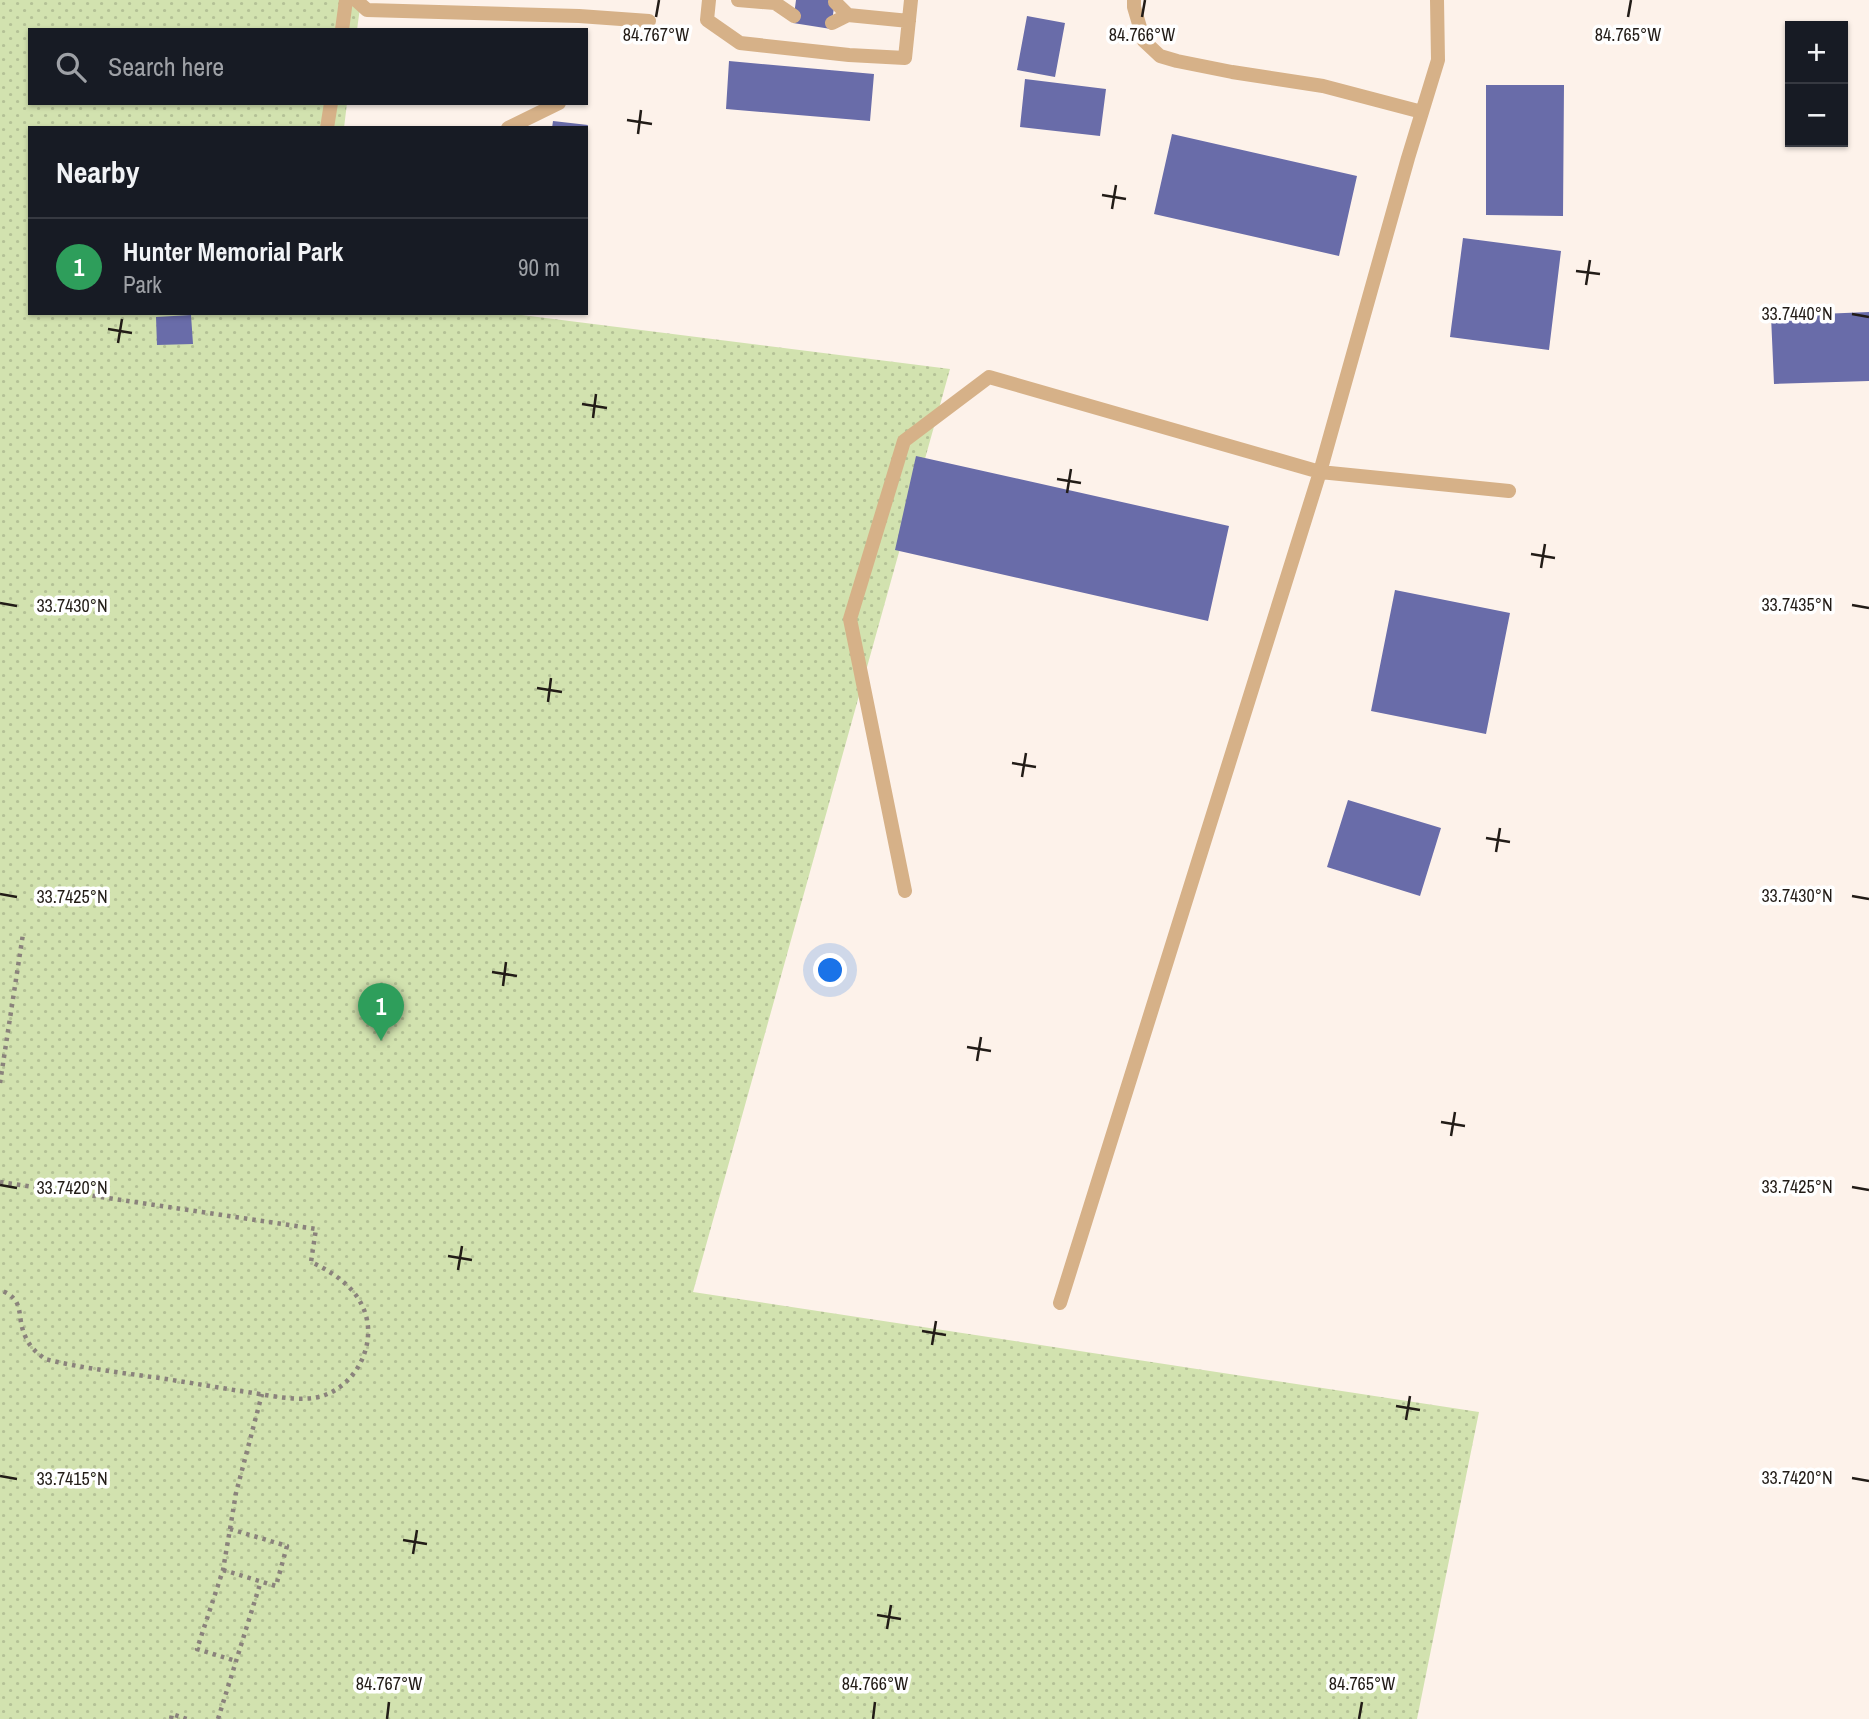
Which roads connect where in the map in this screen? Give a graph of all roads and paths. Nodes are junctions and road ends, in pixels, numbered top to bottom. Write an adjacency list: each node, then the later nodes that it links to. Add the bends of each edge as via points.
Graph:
1 (346, 0): 16 (lane)
2 (356, 0): 14 (lane, via 367,10)
3 (709, 0): 13 (lane, via 707,20 740,43 905,58)
4 (738, 0): 8 (lane)
5 (911, 0): 13 (lane)
6 (1134, 0): 19 (lane, via 1144,41 1160,56 1323,86)
7 (1437, 0): 19 (lane, via 1438,60)
8 (779, 1): 11 (lane)
9 (835, 2): 10 (lane)
10 (848, 15): 13 (lane); 15 (lane)
11 (794, 16)
12 (649, 21): 14 (lane)
13 (909, 21)
14 (579, 23)
15 (832, 23)
16 (342, 28)
17 (331, 105): 20 (lane)
18 (555, 105): 21 (lane)
19 (1422, 112): 22 (lane)
20 (327, 126)
21 (512, 126)
22 (1320, 472): 23 (lane); 24 (lane, via 989,377 904,441 850,620); 29 (lane)
23 (1509, 491)
24 (905, 891)
25 (23, 934): 26 (path)
26 (0, 1083)
27 (0, 1182): 30 (path, via 316,1229 311,1262 345,1283 366,1316 362,1358 356,1372 324,1396 304,1399)
28 (0, 1290): 30 (path, via 16,1299 26,1337 45,1359)
29 (1060, 1303)
30 (262, 1394): 31 (path)
31 (230, 1529): 32 (path); 33 (path, via 288,1546 276,1586)
32 (223, 1570): 33 (path); 34 (path, via 197,1649)
33 (261, 1581): 34 (path)
34 (236, 1661): 37 (path)
35 (171, 1719): 36 (path, via 172,1714)
36 (187, 1719)
37 (218, 1719)

